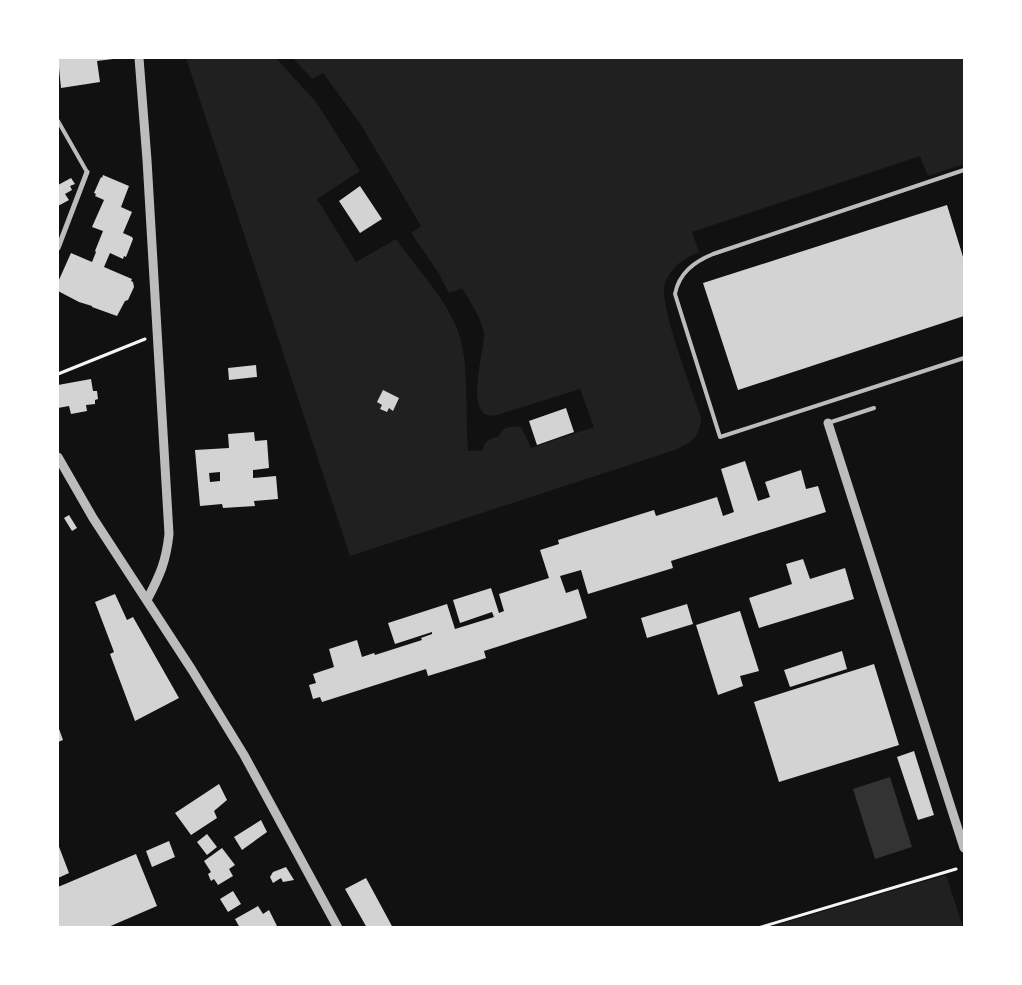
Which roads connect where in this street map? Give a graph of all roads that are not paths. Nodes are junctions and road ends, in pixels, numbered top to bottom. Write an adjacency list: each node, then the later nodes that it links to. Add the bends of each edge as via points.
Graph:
1 (139, 58): 10 (street, via 169,534 163,569)
2 (58, 121): 4 (lane)
3 (964, 170): 6 (lane, via 699,260 684,272 675,294 720,437)
4 (87, 172): 5 (street)
5 (58, 248)
6 (964, 358)
7 (874, 408): 8 (lane)
8 (828, 423): 11 (street)
9 (58, 457): 10 (street, via 97,526)
10 (147, 600): 12 (street, via 244,755)
11 (964, 848)
12 (338, 928)

